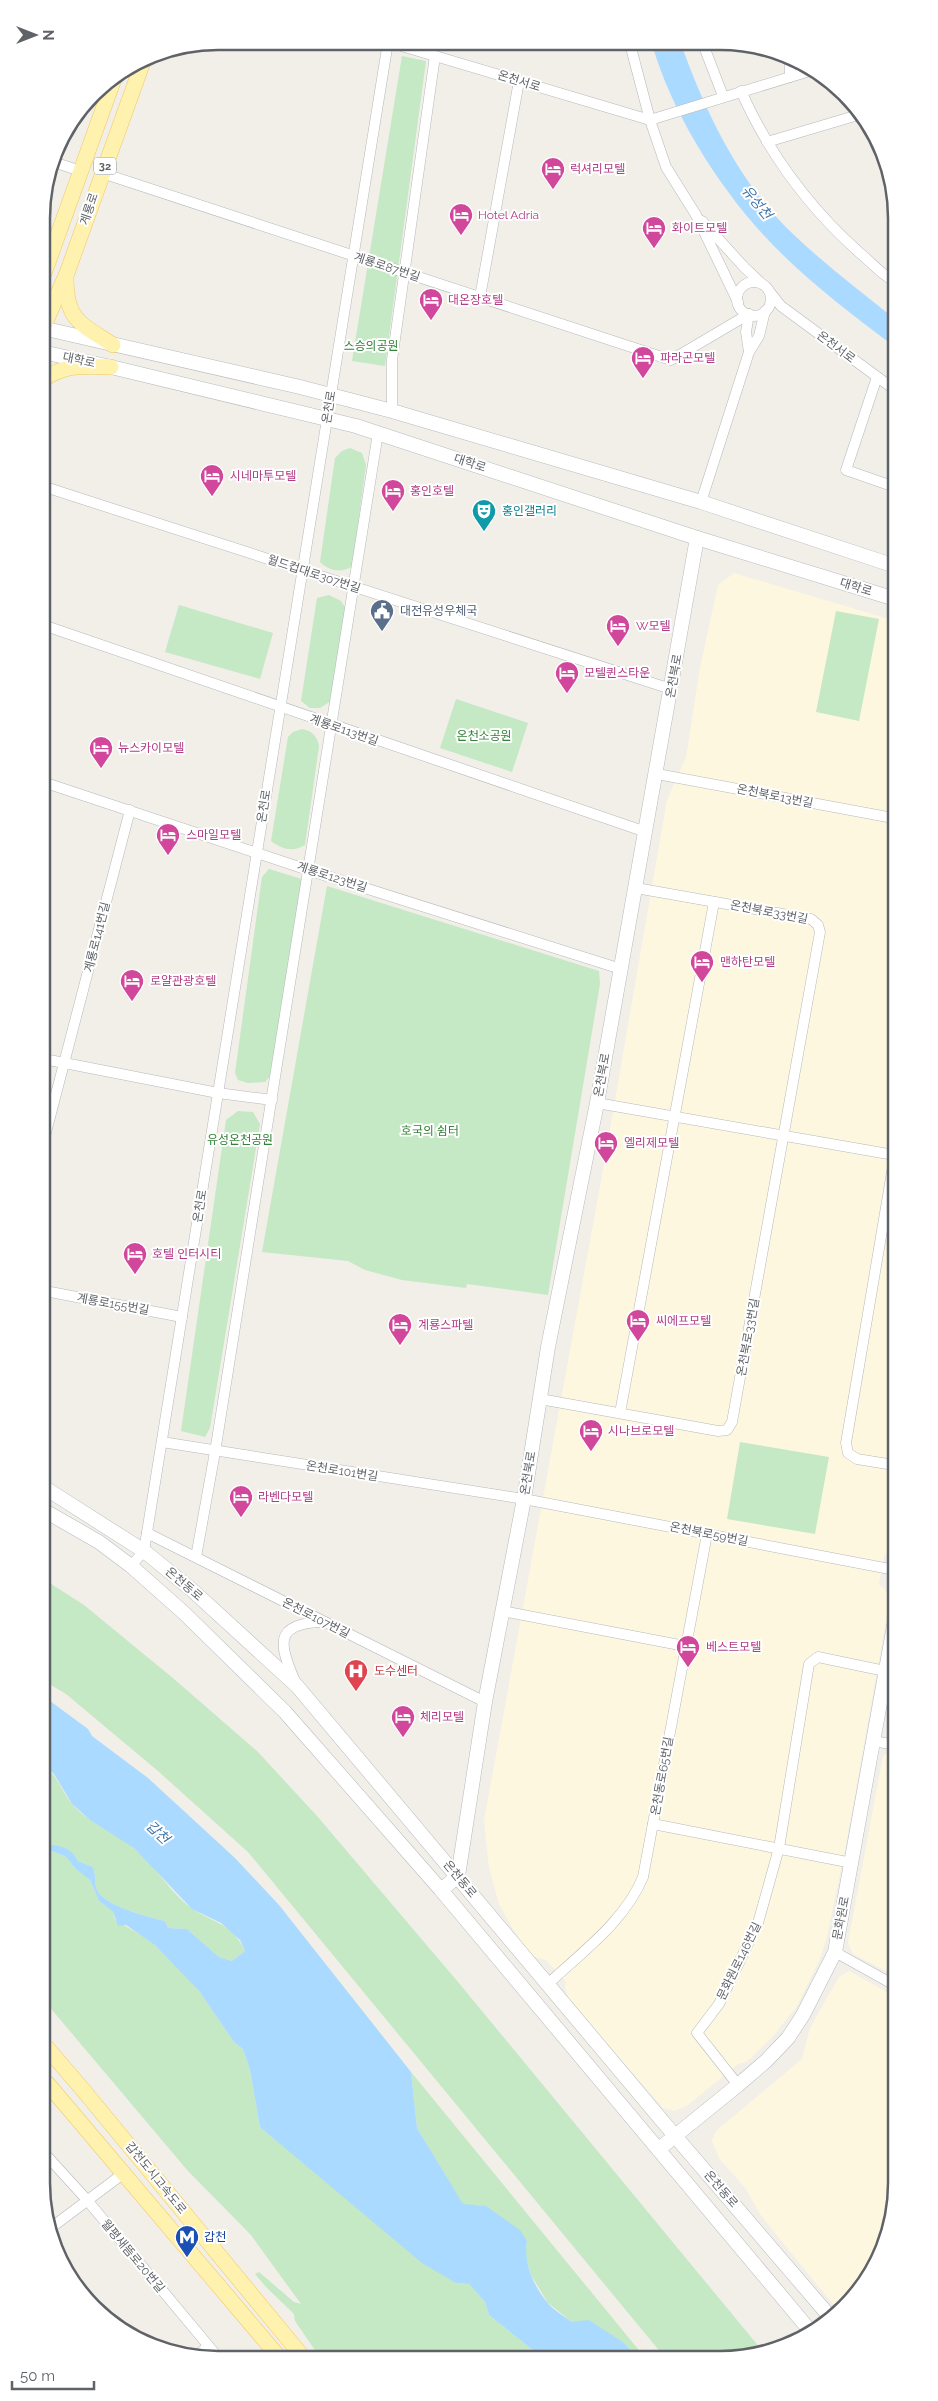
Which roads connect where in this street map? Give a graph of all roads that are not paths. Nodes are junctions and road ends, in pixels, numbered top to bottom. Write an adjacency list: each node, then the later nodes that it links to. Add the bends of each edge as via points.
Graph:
1 (387, 50): 21 (street, 온천로)
2 (415, 50): 5 (street, 온천서로)
3 (632, 50): 15 (street)
4 (705, 50): 13 (street)
5 (436, 56): 10 (street, 온천서로); 23 (street)
6 (790, 65): 9 (street)
7 (140, 69): 19 (main road, 계룡로 / 32)
8 (805, 73): 9 (street)
9 (790, 77): 12 (street)
10 (519, 81): 15 (street, 온천서로); 27 (street)
11 (110, 90): 18 (main road, 계룡로)
12 (741, 91): 13 (street); 16 (street)
13 (723, 96): 15 (street)
14 (853, 116): 16 (street)
15 (650, 120): 20 (street, via 666,167)
16 (767, 142): 25 (street, via 778,161 835,232)
17 (59, 164): 18 (street)
18 (81, 171): 22 (main road, 계룡로)
19 (102, 173): 21 (street, 계룡로87번길); 24 (main road, 계룡로 / 32)
20 (696, 216): 26 (street, 온천서로); 28 (street)
21 (353, 256): 23 (street, 계룡로87번길); 41 (street, 온천로)
22 (50, 257)
23 (404, 272): 27 (street, 계룡로87번길); 42 (street, via 392,360)
24 (66, 273): 31 (main road, 계룡로 / 32); 34 (main road, via 69,308 77,320)
25 (888, 276)
26 (766, 287): 28 (street, via 752,282 742,287); 29 (street, 온천서로); 30 (street, via 771,302)
27 (480, 297): 32 (street, 계룡로87번길, via 672,360)
28 (738, 302): 32 (street, via 740,308)
29 (781, 306): 30 (street); 39 (street, 온천서로)
30 (767, 309): 32 (street, via 760,314); 35 (street)
31 (50, 310)
32 (749, 314): 35 (street, via 746,332)
33 (50, 331): 34 (street, 대학로)
34 (113, 345): 41 (street, 대학로)
35 (750, 352): 47 (street)
36 (50, 354): 37 (street, 대학로)
37 (111, 367): 38 (main road, via 78,366 64,368); 43 (street, 대학로)
38 (50, 376)
39 (877, 377): 40 (street, 온천서로); 45 (street, via 846,470)
40 (888, 385)
41 (331, 395): 42 (street, 대학로); 43 (street, 온천로)
42 (392, 411): 47 (street, 대학로)
43 (327, 418): 44 (street, 대학로); 50 (street, 온천로)
44 (378, 433): 48 (street, 대학로); 51 (street)
45 (888, 485)
46 (50, 489): 50 (street, 월드컵대로307번길)
47 (701, 502): 49 (street, 대학로)
48 (698, 538): 52 (street, 대학로); 54 (street, 온천북로)
49 (888, 564)
50 (302, 570): 51 (street, 월드컵대로307번길); 55 (street, 온천로)
51 (354, 587): 54 (street, 월드컵대로307번길); 56 (street)
52 (888, 597)
53 (50, 627): 55 (street, 계룡로113번길)
54 (671, 689): 57 (street, 온천북로)
55 (280, 707): 56 (street, 계룡로113번길); 62 (street, 온천로)
56 (332, 726): 61 (street, 계룡로113번길); 63 (street)
57 (657, 774): 60 (street, 온천북로13번길); 61 (street, 온천북로)
58 (50, 784): 59 (street, 계룡로123번길)
59 (130, 810): 62 (street, 계룡로123번길); 68 (street, 계룡로141번길)
60 (888, 817)
61 (646, 832): 64 (street, 온천북로)
62 (257, 852): 63 (street, 계룡로123번길); 69 (street, 온천로)
63 (308, 870): 66 (street, 계룡로123번길); 70 (street)
64 (636, 888): 65 (street, 온천북로33번길); 66 (street, 온천북로)
65 (714, 902): 72 (street, 온천북로33번길); 74 (street, 온천북로33번길, via 811,919 818,925 820,932)
66 (621, 969): 71 (street, 온천북로)
67 (50, 1060): 68 (street)
68 (64, 1063): 69 (street); 73 (street, 계룡로141번길)
69 (218, 1093): 70 (street); 78 (street, 온천로)
70 (272, 1100): 82 (street)
71 (597, 1103): 72 (street); 79 (street, 온천북로)
72 (674, 1116): 74 (street); 80 (street, 온천북로33번길)
73 (50, 1117)
74 (783, 1136): 75 (street); 80 (street, 온천북로33번길, via 732,1422 727,1430 718,1431)
75 (888, 1155)
76 (888, 1195): 83 (street, via 846,1443 848,1453 856,1459)
77 (50, 1293): 78 (street, 계룡로155번길)
78 (182, 1317): 81 (street, 온천로)
79 (540, 1399): 80 (street, 온천북로33번길); 85 (street, 온천북로)
80 (620, 1413)
81 (162, 1442): 82 (street, 온천로101번길); 87 (street, 온천로)
82 (215, 1452): 85 (street, 온천로101번길); 90 (street)
83 (888, 1464)
84 (50, 1491): 89 (street, 온천동로)
85 (524, 1499): 88 (street, 온천북로59번길); 93 (street, 온천북로)
86 (50, 1514): 91 (street, 온천동로, via 99,1542)
87 (147, 1533): 89 (street, 온천로); 90 (street, 온천로107번길)
88 (707, 1534): 92 (street, 온천북로59번길); 95 (street, 온천동로65번길)
89 (144, 1551): 91 (street); 98 (street, 온천동로, via 192,1590)
90 (196, 1557): 94 (street, 온천로107번길)
91 (131, 1566): 106 (street, 온천동로, via 285,1712)
92 (888, 1569)
93 (502, 1611): 95 (street); 99 (street, 온천북로)
94 (326, 1622): 98 (street, via 300,1624 288,1631 283,1639 283,1654); 99 (street, 온천로107번길)
95 (685, 1646): 102 (street, 온천동로65번길)
96 (888, 1660): 97 (street, 문화원로)
97 (886, 1671): 100 (street, 문화원로); 103 (street, 문화원로146번길, via 818,1657 809,1664)
98 (297, 1686): 105 (street, 온천동로)
99 (485, 1702): 105 (street, 온천북로)
100 (874, 1741): 101 (street); 104 (street, 문화원로)
101 (888, 1744)
102 (653, 1824): 103 (street); 109 (street, 온천동로65번길, via 644,1877 638,1890 611,1924)
103 (779, 1848): 104 (street); 111 (street, 문화원로146번길, via 758,1923 719,2004 697,2033)
104 (852, 1863): 107 (street, 문화원로)
105 (458, 1876): 106 (street); 109 (street, 온천동로)
106 (441, 1890): 114 (street, 온천동로)
107 (835, 1952): 108 (street); 111 (street, 문화원로, via 788,2038)
108 (888, 1982)
109 (548, 1984): 113 (street, 온천동로)
110 (50, 2051): 125 (main road, 갑천도시고속도로)
111 (738, 2085): 113 (street, 문화원로)
112 (50, 2087): 116 (main road, 갑천도시고속도로)
113 (675, 2136): 114 (street, 문화원로); 119 (street, 온천동로)
114 (659, 2149): 120 (street, 온천동로)
115 (50, 2159): 117 (street, 월평새뜸로20번길)
116 (124, 2173): 117 (street); 124 (main road, 갑천도시고속도로)
117 (87, 2200): 118 (street); 121 (street, 월평새뜸로20번길)
118 (55, 2224)
119 (826, 2313)
120 (807, 2327)
121 (208, 2346): 122 (street); 123 (street, 월평새뜸로20번길)
122 (203, 2350)
123 (212, 2351)
124 (274, 2351)
125 (298, 2351)

